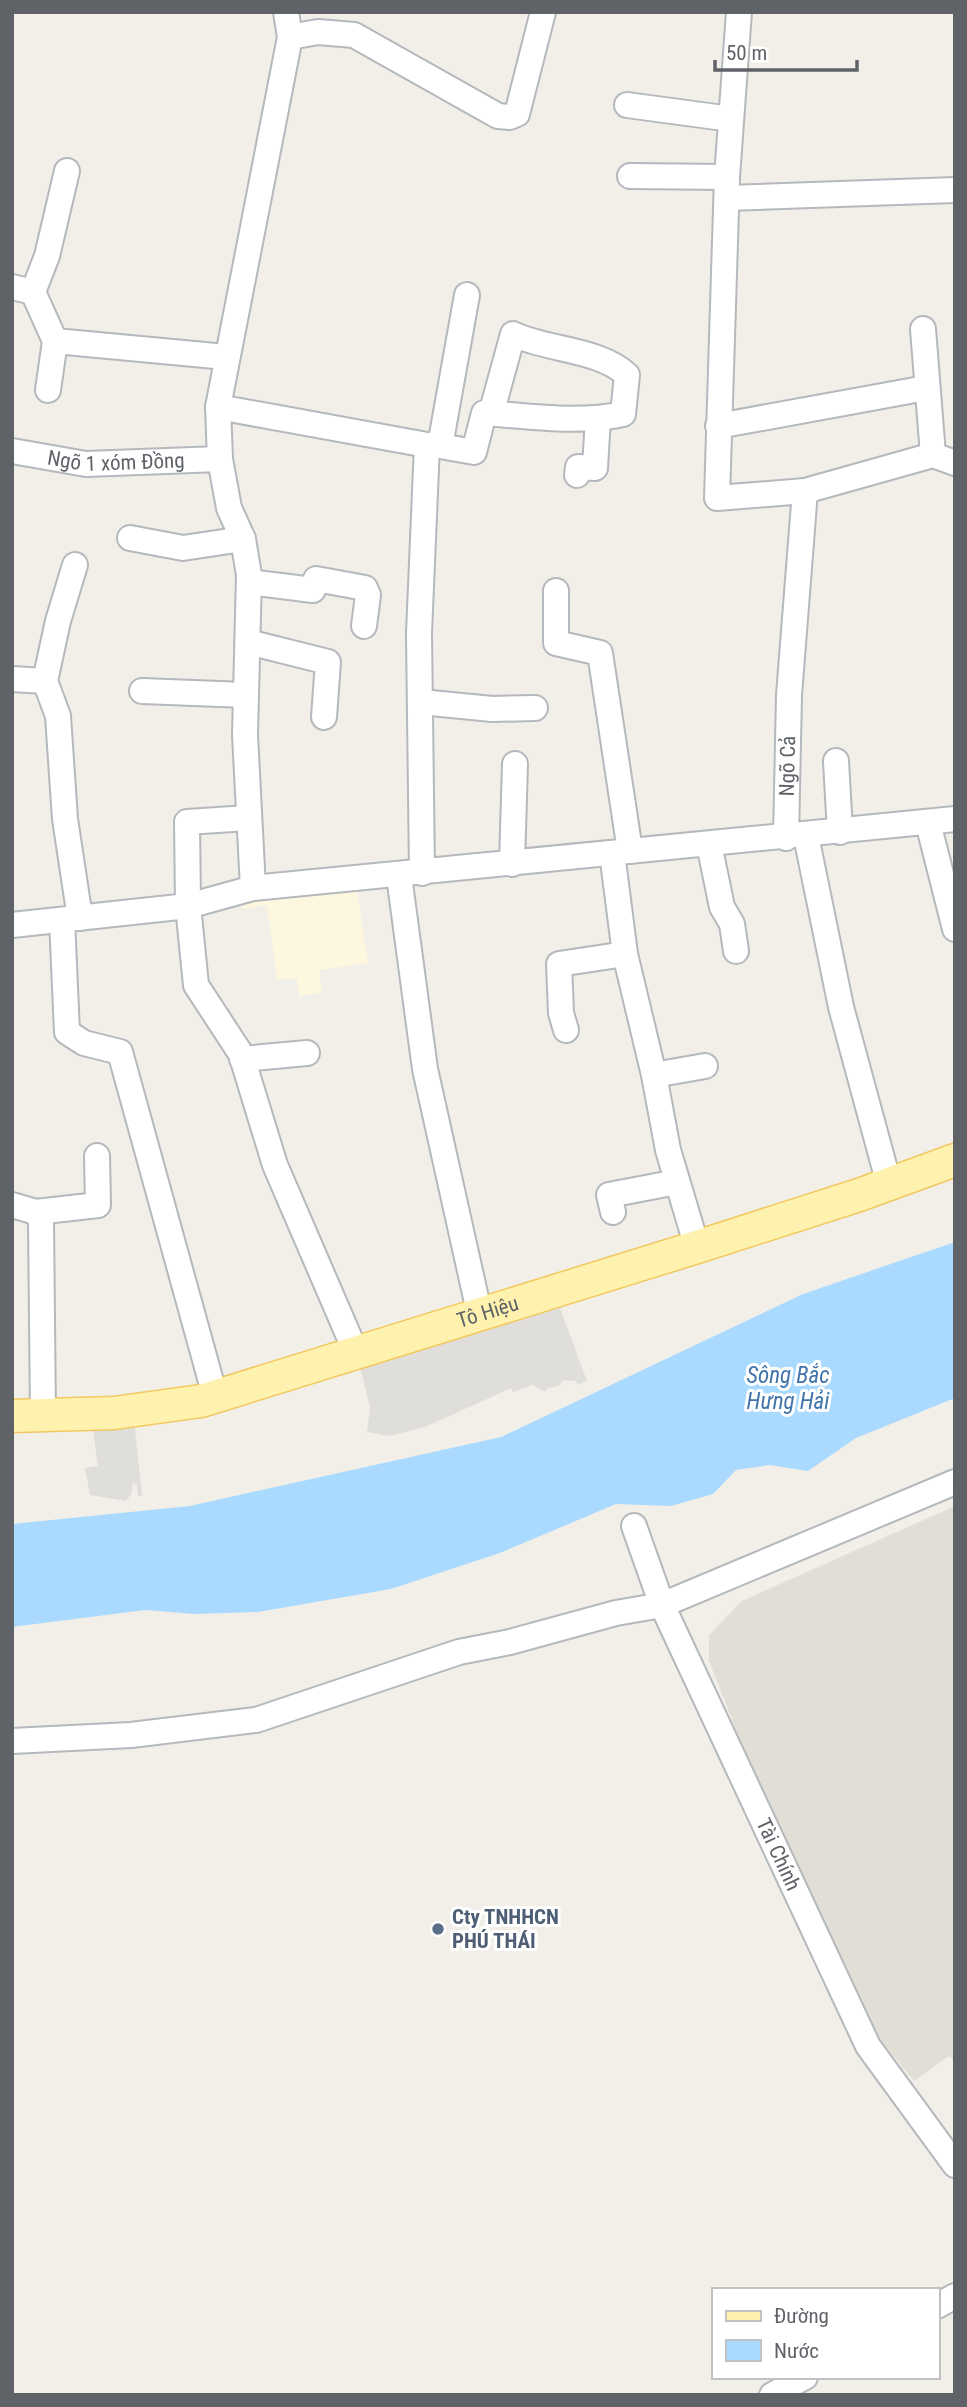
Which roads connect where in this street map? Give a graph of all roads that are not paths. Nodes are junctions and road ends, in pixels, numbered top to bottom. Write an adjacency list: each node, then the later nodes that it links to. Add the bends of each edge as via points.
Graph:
1 (286, 12): 4 (street)
2 (543, 12): 4 (street, via 517,114 510,117 498,116 354,35 318,32)
3 (739, 12): 6 (street)
4 (290, 37): 15 (street, via 243,290)
5 (627, 105): 6 (street)
6 (731, 119): 9 (street)
7 (67, 171): 11 (street, via 47,256)
8 (630, 176): 9 (street)
9 (727, 188): 10 (street); 21 (street)
10 (955, 190)
11 (23, 289): 14 (street)
12 (467, 295): 22 (street)
13 (923, 329): 16 (street)
14 (55, 341): 15 (street); 17 (street)
15 (226, 357): 18 (street)
16 (926, 388): 21 (street); 25 (street)
17 (48, 390)
18 (218, 407): 22 (street); 24 (street)
19 (491, 414): 20 (street); 20 (street, via 513,334 619,368 626,375 623,414); 22 (street, via 484,413 474,452)
20 (598, 418): 26 (street, via 595,468 578,467)
21 (718, 426): 27 (street, via 717,498)
22 (434, 445): 39 (street, via 419,633)
23 (12, 451): 24 (street, Ngõ 1 xóm Đồng, via 86,464)
24 (220, 459): 29 (street, via 229,508)
25 (944, 459): 27 (street)
26 (577, 475)
27 (804, 491): 48 (street, Ngõ Cả, via 789,695)
28 (130, 538): 29 (street, via 183,548)
29 (243, 539): 31 (street)
30 (75, 565): 36 (street)
31 (250, 582): 33 (street, via 313,590 316,579 365,588); 34 (street)
32 (556, 590): 50 (street, via 556,643 600,653)
33 (363, 626)
34 (248, 642): 38 (street); 41 (street, via 328,662)
35 (12, 679): 36 (street)
36 (45, 681): 55 (street, via 58,716)
37 (142, 691): 38 (street)
38 (247, 695): 44 (street)
39 (421, 702): 40 (street); 52 (street)
40 (535, 708)
41 (324, 717)
42 (836, 761): 47 (street)
43 (515, 764): 51 (street)
44 (248, 818): 53 (street); 54 (street, via 187,822)
45 (955, 819): 46 (street)
46 (928, 823): 47 (street); 57 (street)
47 (841, 832): 48 (street)
48 (796, 837): 49 (street); 68 (street, Ngõ Cả)
49 (709, 844): 50 (street); 58 (street)
50 (621, 852): 51 (street); 59 (street)
51 (512, 864): 52 (street)
52 (410, 874): 53 (street); 72 (street, via 425,1069)
53 (253, 888): 54 (street)
54 (188, 906): 55 (street); 62 (street, via 195,985)
55 (71, 919): 56 (street); 74 (street, via 67,1032 84,1043 120,1052)
56 (12, 925)
57 (955, 929)
58 (736, 951)
59 (625, 954): 60 (street, via 559,964); 64 (street)
60 (566, 1030)
61 (307, 1053): 62 (street)
62 (242, 1059): 73 (street, via 275,1165)
63 (705, 1066): 64 (street)
64 (654, 1075): 67 (street)
65 (97, 1156): 69 (street, via 98,1205)
66 (955, 1160): 68 (main road, Tô Hiệu)
67 (677, 1181): 70 (street, via 609,1195); 71 (street)
68 (889, 1184): 71 (main road, Tô Hiệu)
69 (24, 1208): 75 (street, via 41,1221)
70 (613, 1212)
71 (697, 1247): 72 (main road, Tô Hiệu)
72 (480, 1316): 73 (main road, Tô Hiệu)
73 (357, 1355): 74 (main road, Tô Hiệu)
74 (215, 1396): 75 (main road, Tô Hiệu, via 114,1413)
75 (27, 1416)
76 (955, 1482): 78 (street)
77 (634, 1526): 78 (street, Tài Chính)
78 (662, 1605): 79 (street, via 459,1652 256,1720 131,1735); 80 (street, Tài Chính, via 868,2046)
79 (12, 1741)
80 (955, 2165)
81 (955, 2296): 82 (street)
82 (939, 2305)
83 (801, 2379): 84 (street)
84 (772, 2395)

